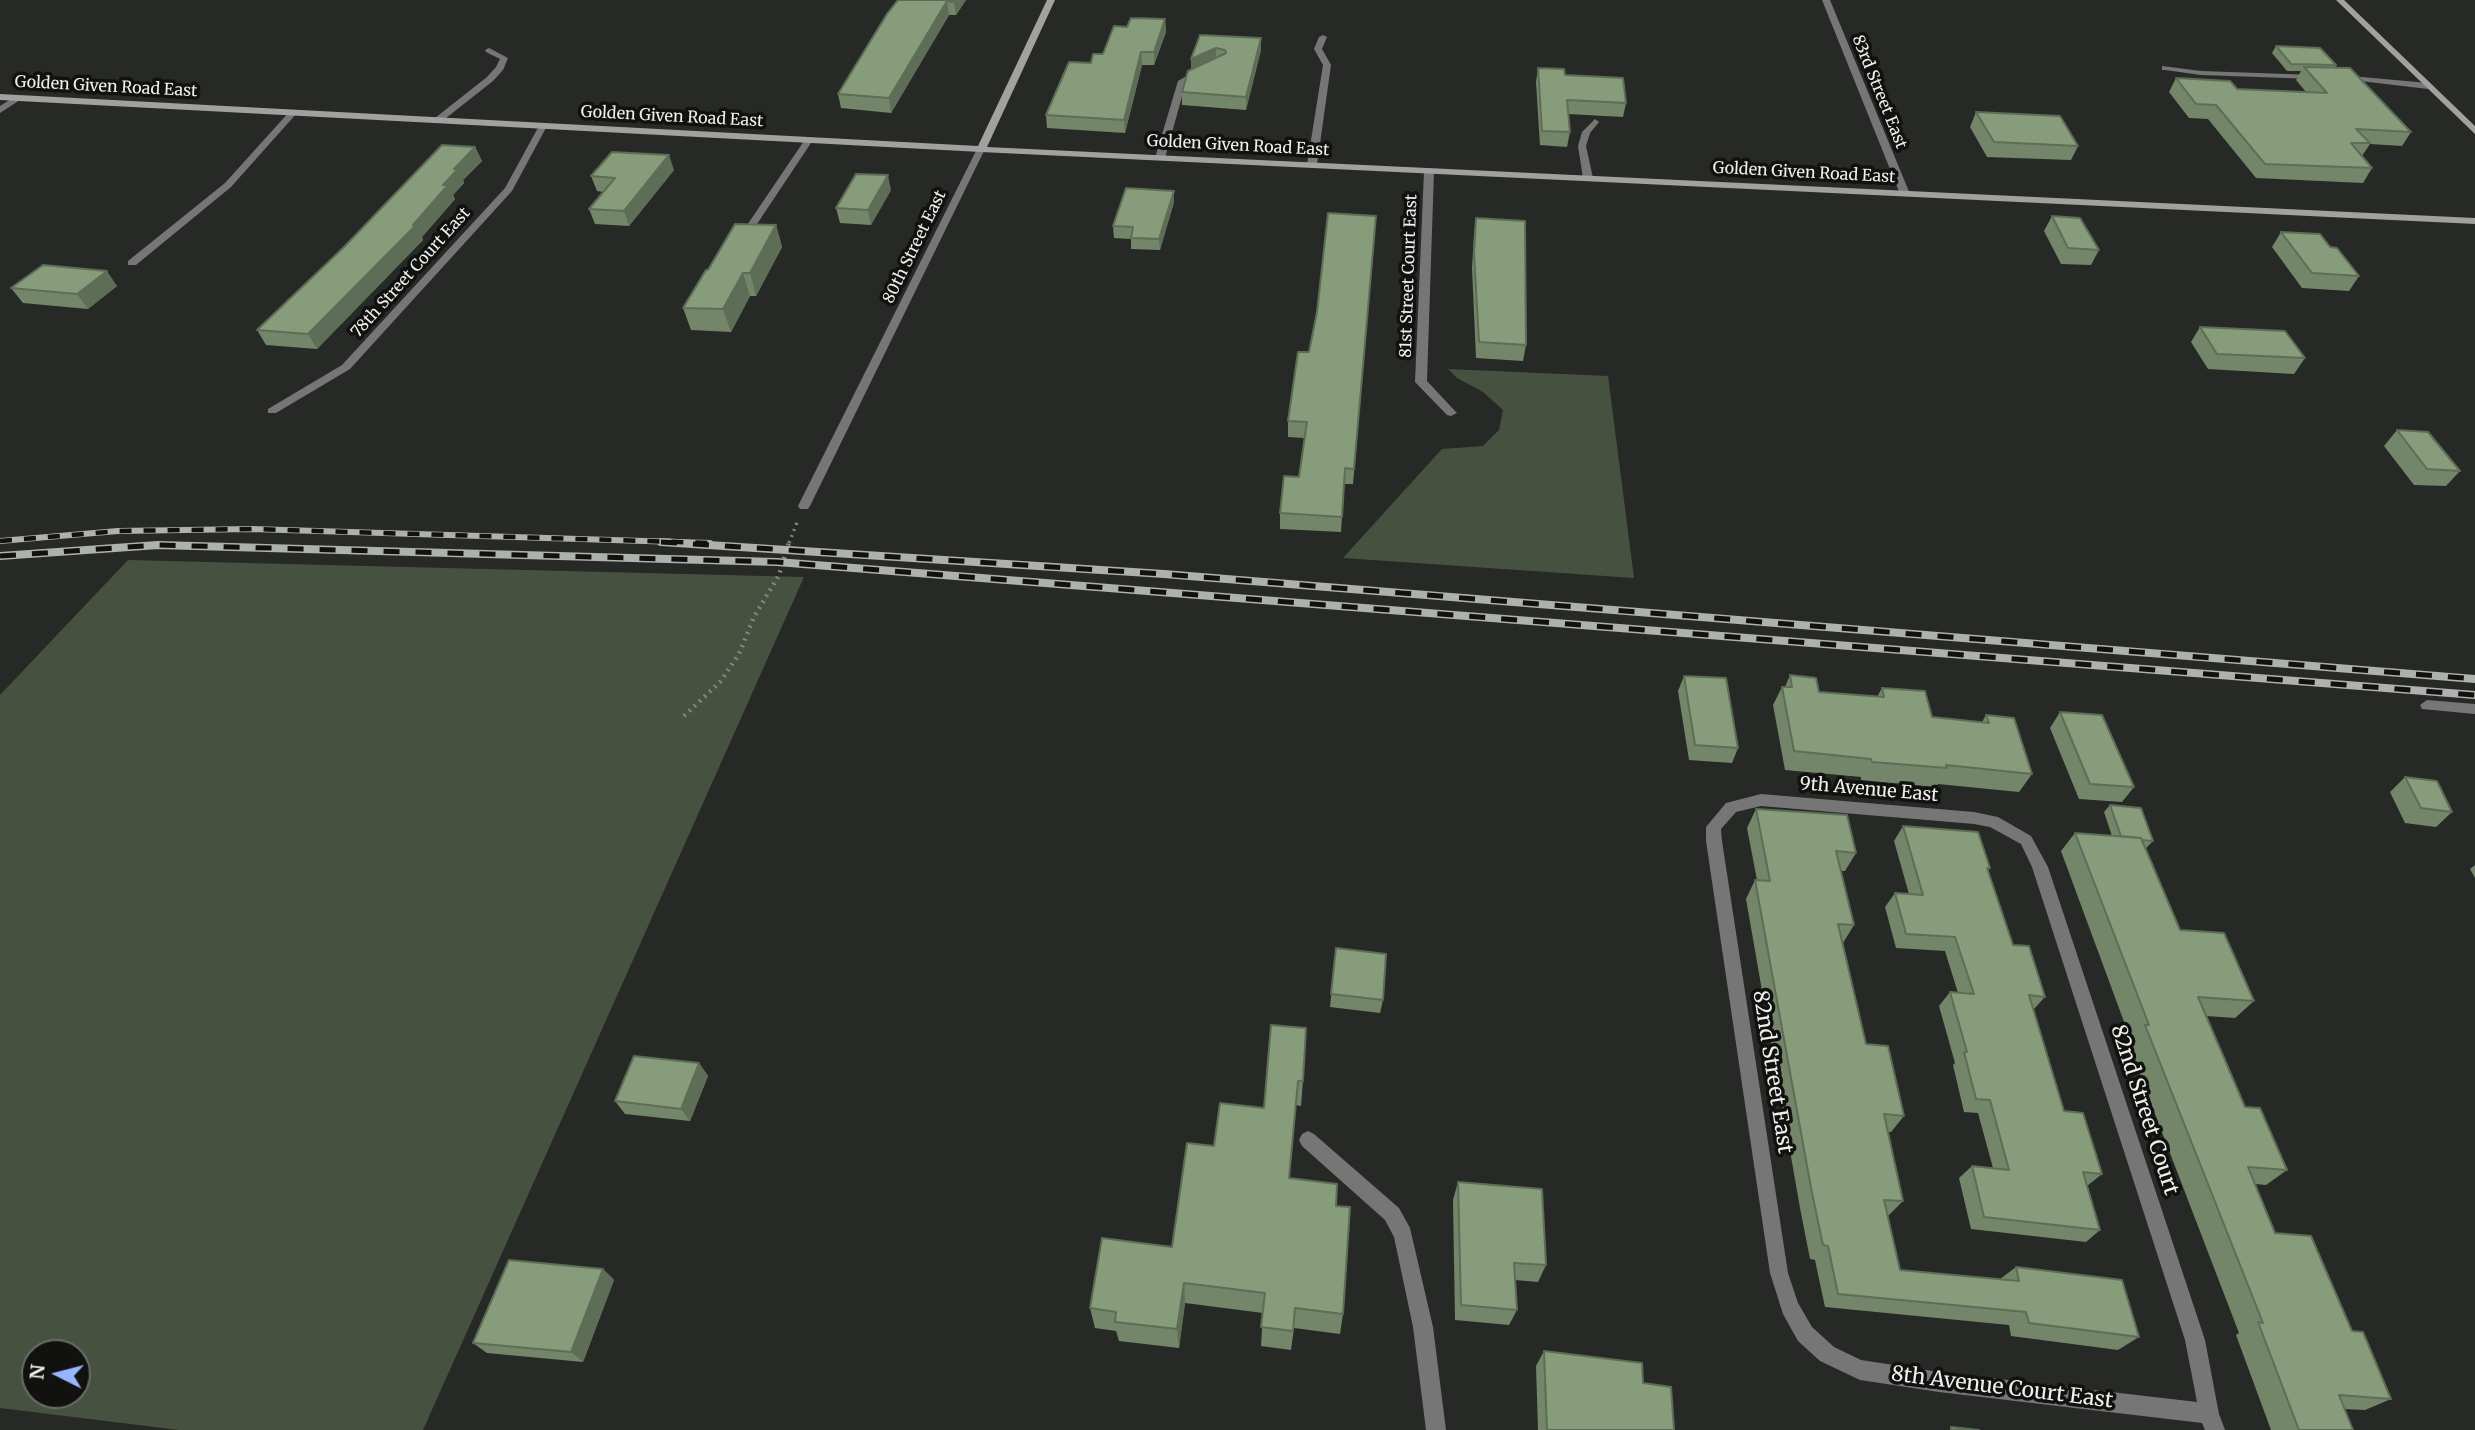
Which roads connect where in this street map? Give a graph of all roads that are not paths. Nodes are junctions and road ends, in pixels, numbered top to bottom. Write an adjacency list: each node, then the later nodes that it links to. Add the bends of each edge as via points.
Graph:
1 (1051, 0): 18 (street, 80th Street East)
2 (1826, 0): 23 (street, 83rd Street East)
3 (2340, 0): 8 (street)
4 (1323, 37): 20 (street, via 1318,49 1327,65)
5 (489, 50): 13 (street, via 504,58 500,68)
6 (1210, 68): 19 (street, via 1182,81)
7 (2165, 68): 8 (street)
8 (2428, 86): 16 (street)
9 (0, 97): 10 (street, Golden Given Road East)
10 (19, 98): 11 (street); 12 (street, Golden Given Road East)
11 (0, 110)
12 (293, 113): 13 (street, Golden Given Road East); 26 (street, via 228,185)
13 (438, 120): 15 (street, Golden Given Road East)
14 (1595, 122): 22 (street, via 1582,146)
15 (543, 126): 17 (street, Golden Given Road East); 27 (street, 78th Street Court East, via 509,189 346,367)
16 (2475, 131)
17 (809, 140): 18 (street, Golden Given Road East); 25 (street)
18 (981, 149): 19 (street, Golden Given Road East); 29 (street, 80th Street East)
19 (1160, 158): 20 (street, Golden Given Road East)
20 (1312, 165): 21 (street, Golden Given Road East)
21 (1429, 171): 22 (street, Golden Given Road East); 28 (street, 81st Street Court East, via 1421,382)
22 (1588, 178): 23 (street, Golden Given Road East)
23 (1905, 194): 24 (street, Golden Given Road East)
24 (2475, 221)
25 (746, 234)
26 (132, 263)
27 (272, 411)
28 (1451, 413)
29 (804, 506)
30 (2427, 705): 31 (street)
31 (2475, 709)
32 (1723, 815): 33 (street, 9th Avenue East, via 1731,807 1761,800 1974,818); 35 (street, 82nd Street East, via 1713,827 1714,841 1779,1273)
33 (2014, 831): 36 (street, 82nd Street Court, via 2026,840 2040,867 2195,1340)
34 (1308, 1140): 37 (street, via 1392,1213 1403,1235 1423,1327)
35 (1805, 1334): 36 (street, 8th Avenue Court East, via 1827,1354 1860,1370)
36 (2212, 1422)
37 (1436, 1430)

